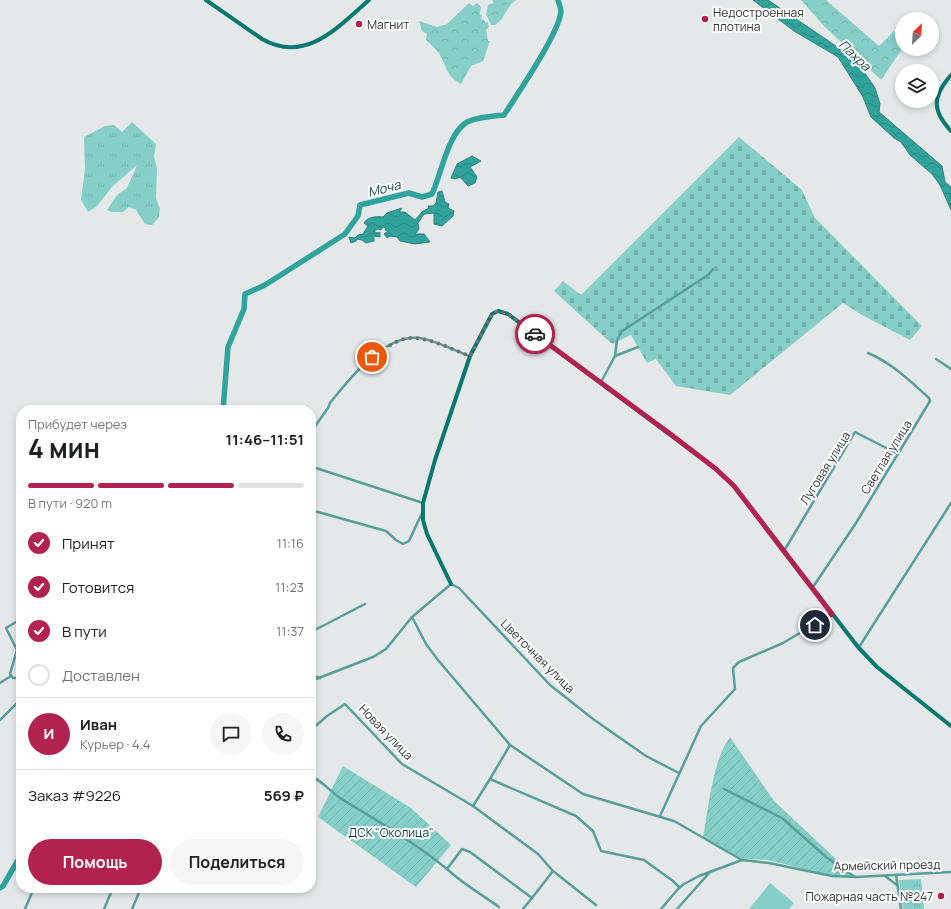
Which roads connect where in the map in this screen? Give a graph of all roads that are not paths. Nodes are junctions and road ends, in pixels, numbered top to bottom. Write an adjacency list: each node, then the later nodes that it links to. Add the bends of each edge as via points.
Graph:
1 (206, 0): 2 (street, via 271,44 294,49 317,41)
2 (370, 0)
3 (951, 75): 4 (street, via 944,83 936,103 938,115)
4 (951, 131)
5 (713, 269): 9 (street, via 708,275 622,331 617,340)
6 (638, 347): 9 (street)
7 (868, 353): 14 (street, Светлая улица, via 877,356 902,374 930,401)
8 (470, 356): 12 (street, via 492,314 498,311 508,314); 13 (street, via 420,338 399,341 366,361 330,403); 16 (street)
9 (616, 356): 12 (street)
10 (936, 359): 11 (street)
11 (951, 369)
12 (602, 382): 20 (street, via 716,469 734,486)
13 (316, 425)
14 (898, 454): 20 (street, Луговая улица, via 855,432); 22 (street, Светлая улица)
15 (316, 468): 16 (street)
16 (423, 503): 19 (street)
17 (951, 503): 28 (street)
18 (316, 511): 19 (street, via 386,532 403,544 409,541)
19 (422, 513): 21 (street, via 427,534)
20 (784, 551): 22 (street)
21 (451, 584): 25 (street); 42 (street, Цветочная улица, via 459,588 561,694 646,756)
22 (812, 588): 24 (street)
23 (366, 604): 27 (street)
24 (832, 614): 28 (street); 42 (street, via 806,631 739,662 733,668 735,689 701,726)
25 (412, 617): 34 (street, via 386,649 373,657); 41 (street, via 438,660)
26 (16, 622): 29 (street, via 6,628)
27 (316, 629)
28 (858, 647): 40 (street, via 877,666)
29 (16, 648)
30 (16, 658): 31 (street)
31 (11, 676): 32 (street); 36 (street)
32 (16, 677)
33 (316, 677): 34 (street)
34 (320, 678): 35 (street)
35 (316, 679)
36 (0, 684)
37 (16, 703): 38 (street)
38 (0, 720)
39 (316, 726): 46 (street, Новая улица, via 345,704 402,764)
40 (951, 726)
41 (510, 745): 44 (street); 47 (street, via 583,794)
42 (679, 773): 47 (street)
43 (316, 778): 49 (street, via 331,792 413,844)
44 (490, 779): 46 (street); 57 (street, via 576,816 593,831 601,851 644,860)
45 (724, 788): 55 (street, via 782,818 826,857)
46 (473, 806): 50 (street, Новая улица, via 538,854)
47 (660, 816): 48 (street, via 682,825)
48 (742, 860): 51 (street, Армейский проезд); 55 (street, Армейский проезд, via 832,876)
49 (447, 869): 61 (street, via 462,849 470,852); 63 (street, via 461,882)
50 (553, 871): 61 (street); 62 (street, Новая улица)
51 (710, 871): 57 (street, Армейский проезд); 69 (street)
52 (951, 872): 53 (street, Армейский проезд)
53 (896, 875): 54 (street, Армейский проезд); 56 (street)
54 (885, 876): 55 (street, Армейский проезд); 56 (street)
55 (856, 877)
56 (897, 886): 70 (street)
57 (679, 888): 68 (street)
58 (32, 893): 64 (street)
59 (111, 893): 65 (street)
60 (140, 893): 66 (street)
61 (532, 898): 67 (street)
62 (596, 906)
63 (499, 907)
64 (25, 909)
65 (104, 909)
66 (132, 909)
67 (523, 909)
68 (661, 909)
69 (677, 909)
70 (901, 909)

